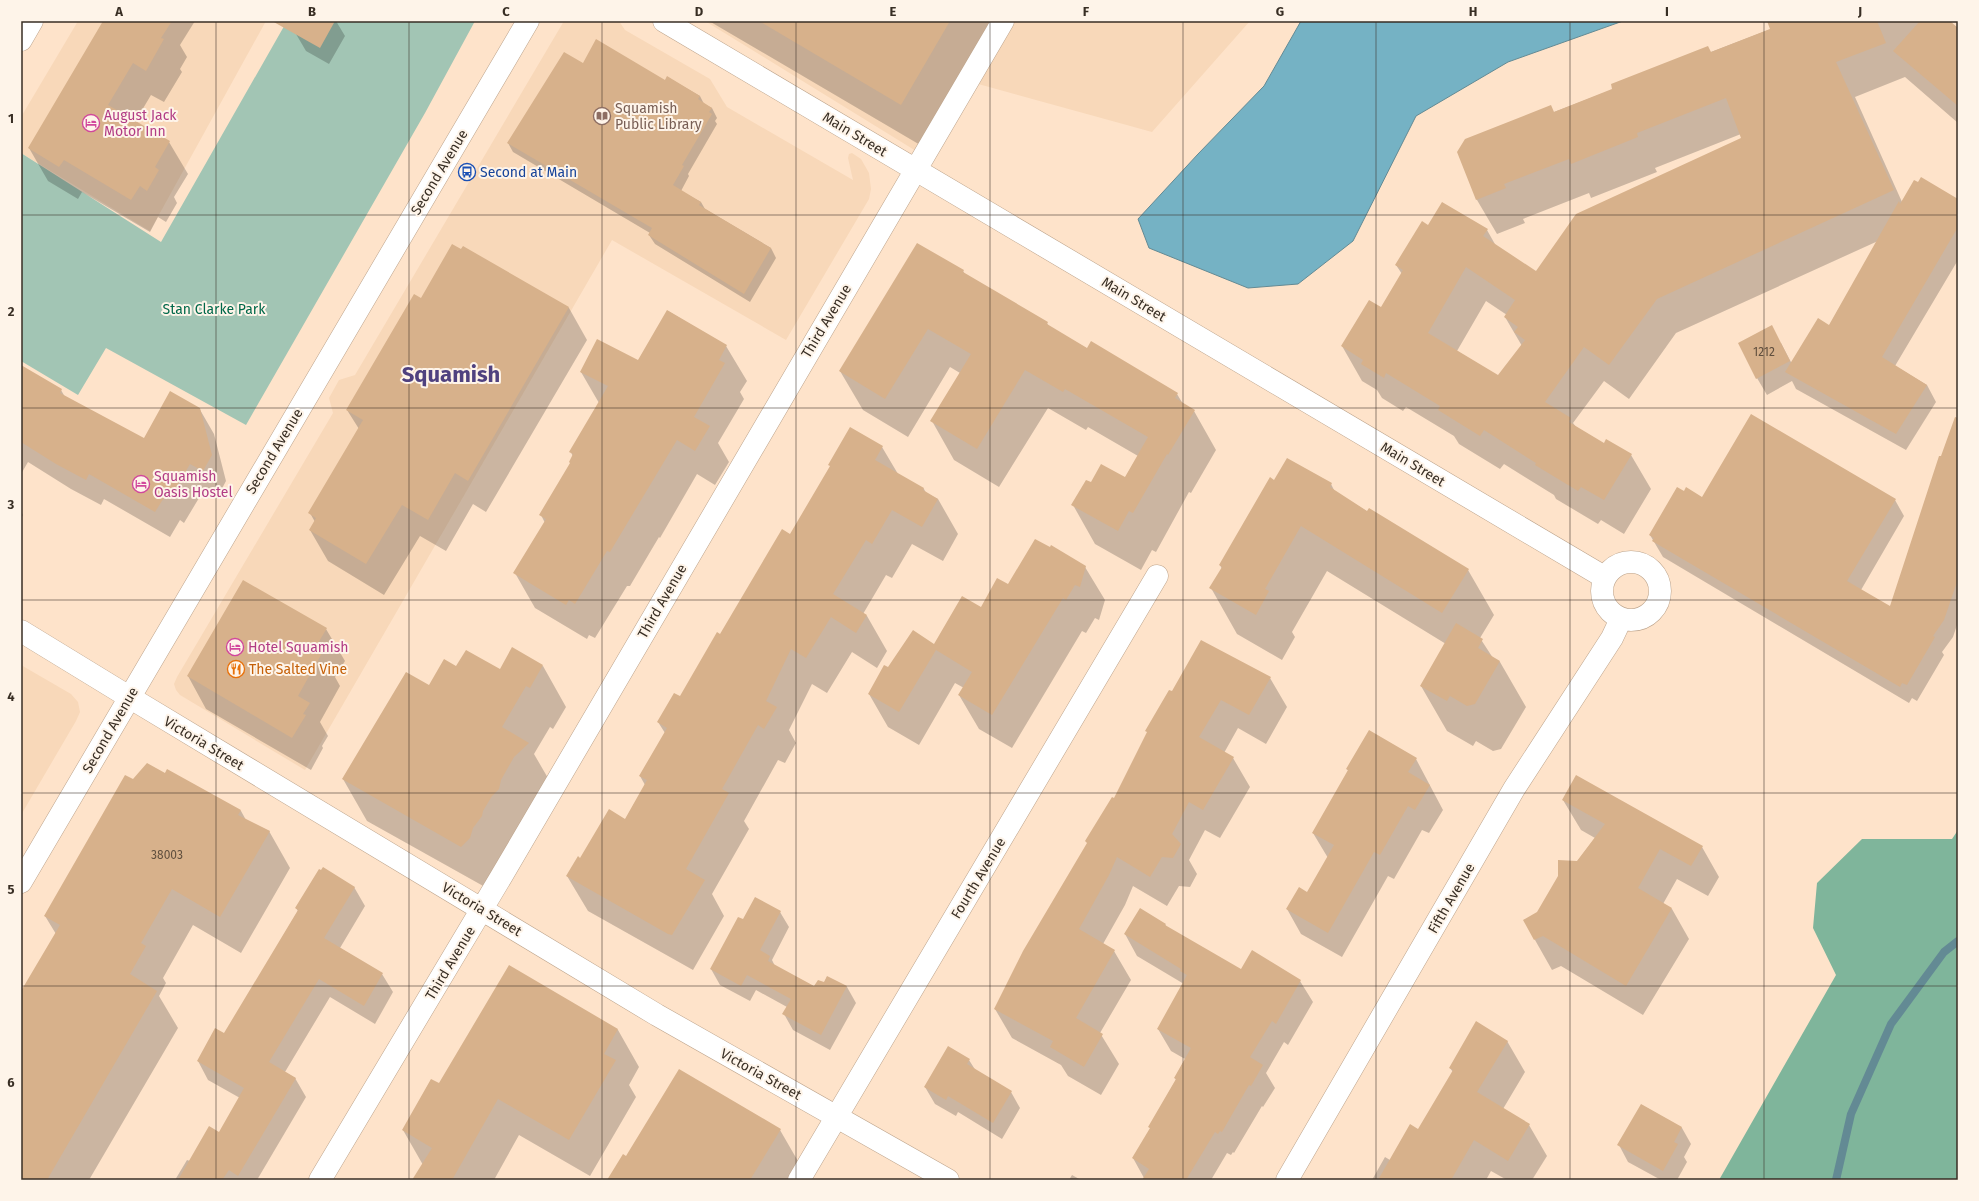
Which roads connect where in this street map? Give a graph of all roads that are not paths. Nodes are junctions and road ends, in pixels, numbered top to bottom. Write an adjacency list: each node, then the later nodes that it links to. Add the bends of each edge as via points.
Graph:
1 (32, 21): 5 (street)
2 (528, 21): 11 (street, Second Avenue)
3 (664, 21): 6 (street, Main Street)
4 (1003, 21): 6 (street, Third Avenue)
5 (21, 40)
6 (916, 170): 8 (street, Main Street); 13 (street, Third Avenue)
7 (1157, 576): 14 (street, Fourth Avenue)
8 (1604, 577): 9 (street, via 1602,592 1606,607); 9 (street, via 1610,569 1629,561 1647,566 1659,581 1659,600 1648,615 1640,620)
9 (1621, 619): 18 (street, Fifth Avenue, via 1612,638 1514,789)
10 (21, 631): 11 (street, Victoria Street)
11 (130, 697): 12 (street, Second Avenue); 13 (street, Victoria Street)
12 (21, 882)
13 (482, 909): 14 (street, Victoria Street, via 657,1015); 15 (street, Third Avenue)
14 (836, 1116): 16 (street, Fourth Avenue); 17 (street, Victoria Street)
15 (320, 1180)
16 (799, 1180)
17 (948, 1180)
18 (1287, 1180)

